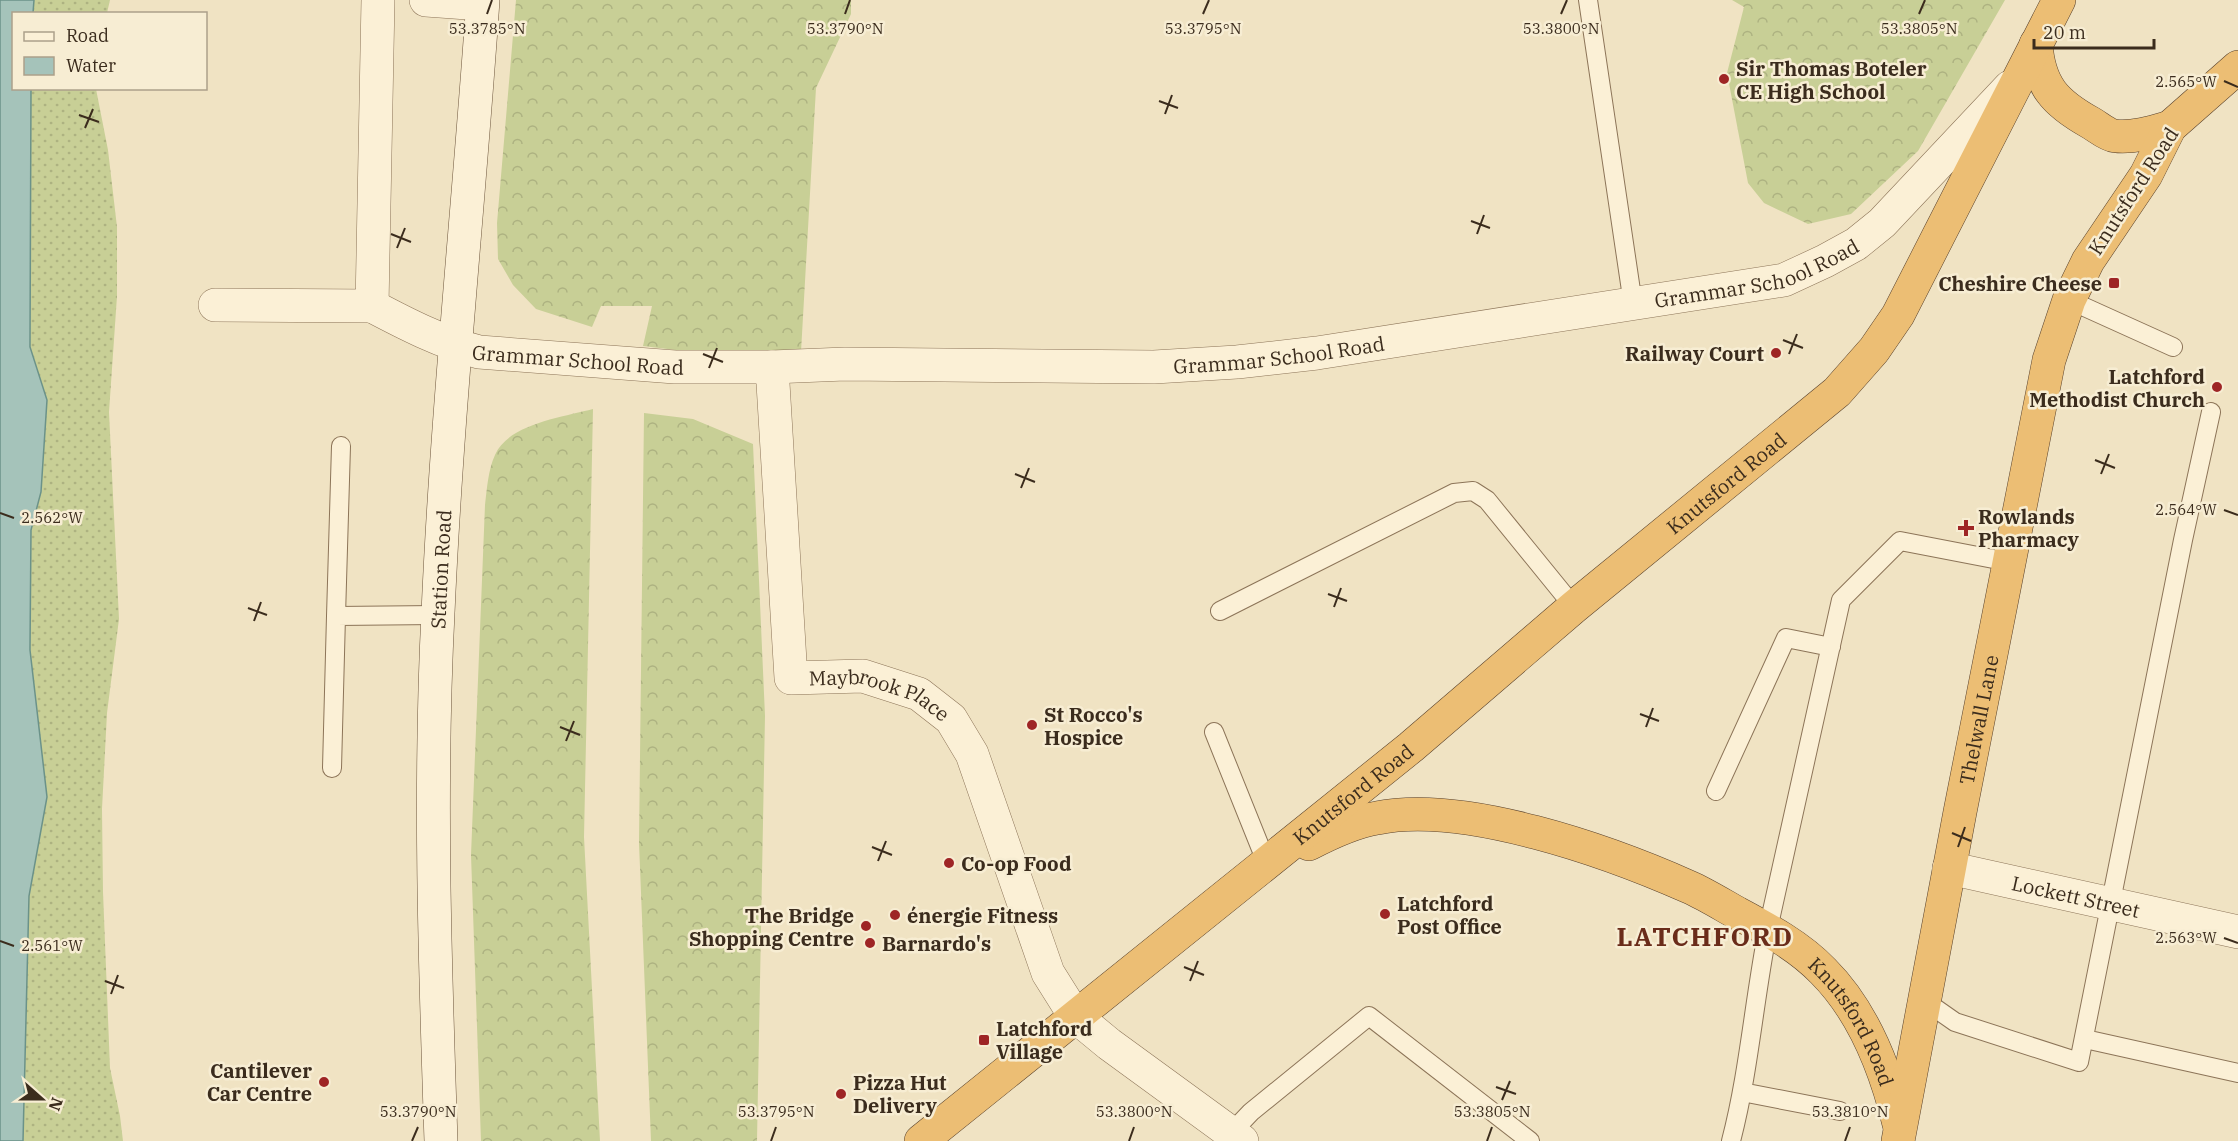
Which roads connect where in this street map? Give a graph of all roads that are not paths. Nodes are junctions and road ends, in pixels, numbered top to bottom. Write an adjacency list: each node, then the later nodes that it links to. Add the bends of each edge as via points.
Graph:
1 (378, 0): 13 (street)
2 (426, 0): 5 (street)
3 (1588, 0): 11 (lane)
4 (2059, 0): 6 (highway, Knutsford Road)
5 (482, 2): 14 (street, Station Road)
6 (2036, 44): 8 (highway, Knutsford Road); 9 (highway, via 2037,66 2045,84 2062,105 2086,121 2113,136 2139,136)
7 (2237, 68): 9 (highway, Knutsford Road)
8 (2019, 76): 11 (street, Grammar School Road, via 1897,208 1856,244 1784,279); 20 (highway, Knutsford Road, via 1898,315 1874,350 1837,392)
9 (2170, 127): 10 (highway, Knutsford Road, via 2146,175 2088,261)
10 (2069, 300): 15 (lane); 19 (highway, Thelwall Lane, via 2049,360)
11 (1633, 304): 16 (street, Grammar School Road, via 1237,362 1154,367)
12 (215, 305): 13 (street)
13 (372, 306): 14 (street, Grammar School Road)
14 (455, 346): 16 (street, Grammar School Road, via 479,352 675,367); 22 (street, Station Road)
15 (2173, 347)
16 (772, 367): 34 (street, Maybrook Place, via 791,678 862,676 919,694 951,719 972,754 1048,973)
17 (2211, 412): 30 (lane)
18 (341, 446): 23 (lane)
19 (2009, 562): 24 (lane, via 1900,542 1840,600); 29 (highway, Thelwall Lane)
20 (1574, 607): 21 (lane, via 1487,500 1473,491 1454,493); 28 (highway, Knutsford Road)
21 (1220, 611)
22 (437, 615): 23 (lane); 41 (street, Station Road, via 434,854)
23 (336, 616): 26 (lane)
24 (1831, 647): 27 (lane, via 1786,638); 31 (lane)
25 (1214, 732): 28 (lane)
26 (332, 768)
27 (1716, 791)
28 (1267, 864): 31 (highway, Knutsford Road, via 1335,831 1377,818 1420,814 1478,819 1619,859 1689,887); 34 (highway, Knutsford Road)
29 (1949, 868): 30 (street, Lockett Street); 33 (highway, Thelwall Lane)
30 (2111, 903): 32 (street, Lockett Street); 35 (lane)
31 (1768, 930): 37 (lane); 39 (highway, Knutsford Road, via 1824,971 1850,1004 1880,1062 1893,1097)
32 (2238, 933)
33 (1925, 1001): 35 (lane, via 1955,1022 2079,1062); 39 (highway, Thelwall Lane)
34 (1075, 1016): 40 (street); 42 (highway, Knutsford Road)
35 (2085, 1039): 36 (lane)
36 (2238, 1073)
37 (1742, 1092): 38 (lane); 44 (lane)
38 (1840, 1111)
39 (1900, 1136)
40 (1236, 1137): 43 (lane, via 1251,1112 1368,1016)
41 (441, 1141)
42 (921, 1141)
43 (1530, 1141)
44 (1731, 1141)

